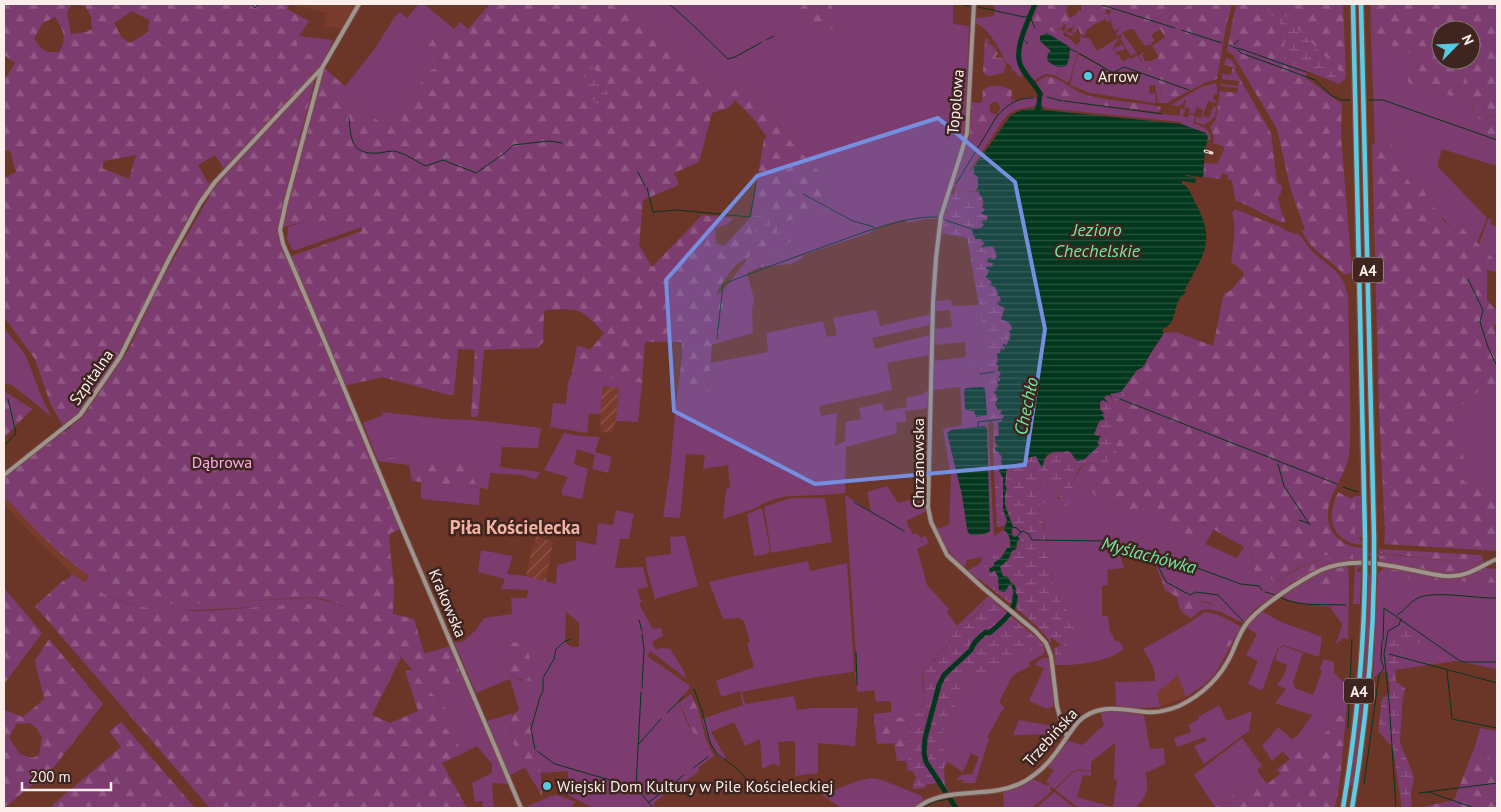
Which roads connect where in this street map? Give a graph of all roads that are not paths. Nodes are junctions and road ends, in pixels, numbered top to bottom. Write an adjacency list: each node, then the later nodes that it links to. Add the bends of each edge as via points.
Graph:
1 (358, 4): 5 (street)
2 (974, 4): 6 (street, Topolowa, via 966,133)
3 (1353, 4): 12 (highway, A4, bridge, via 1366,537 1359,692)
4 (1361, 4): 13 (highway, A4, bridge, via 1374,573 1367,691)
5 (322, 68): 7 (street, Szpitalna, via 215,182 200,203 126,347 80,415); 10 (street, Krakowska, via 286,202 280,230 282,244)
6 (939, 228): 9 (street, Chrzanowska, via 933,303 928,501 931,522 947,555 1041,637 1050,650 1055,698)
7 (4, 475)
8 (1497, 559): 9 (street, Trzebińska, via 1470,573 1449,577 1360,562 1330,567 1310,576 1258,611 1242,631 1222,672 1200,693 1160,712 1114,708 1095,711 1082,718)
9 (1068, 736): 11 (street, Trzebińska, via 1044,767 1025,781 999,790 944,796)
10 (522, 808)
11 (917, 808)
12 (1343, 808)
13 (1352, 808)

